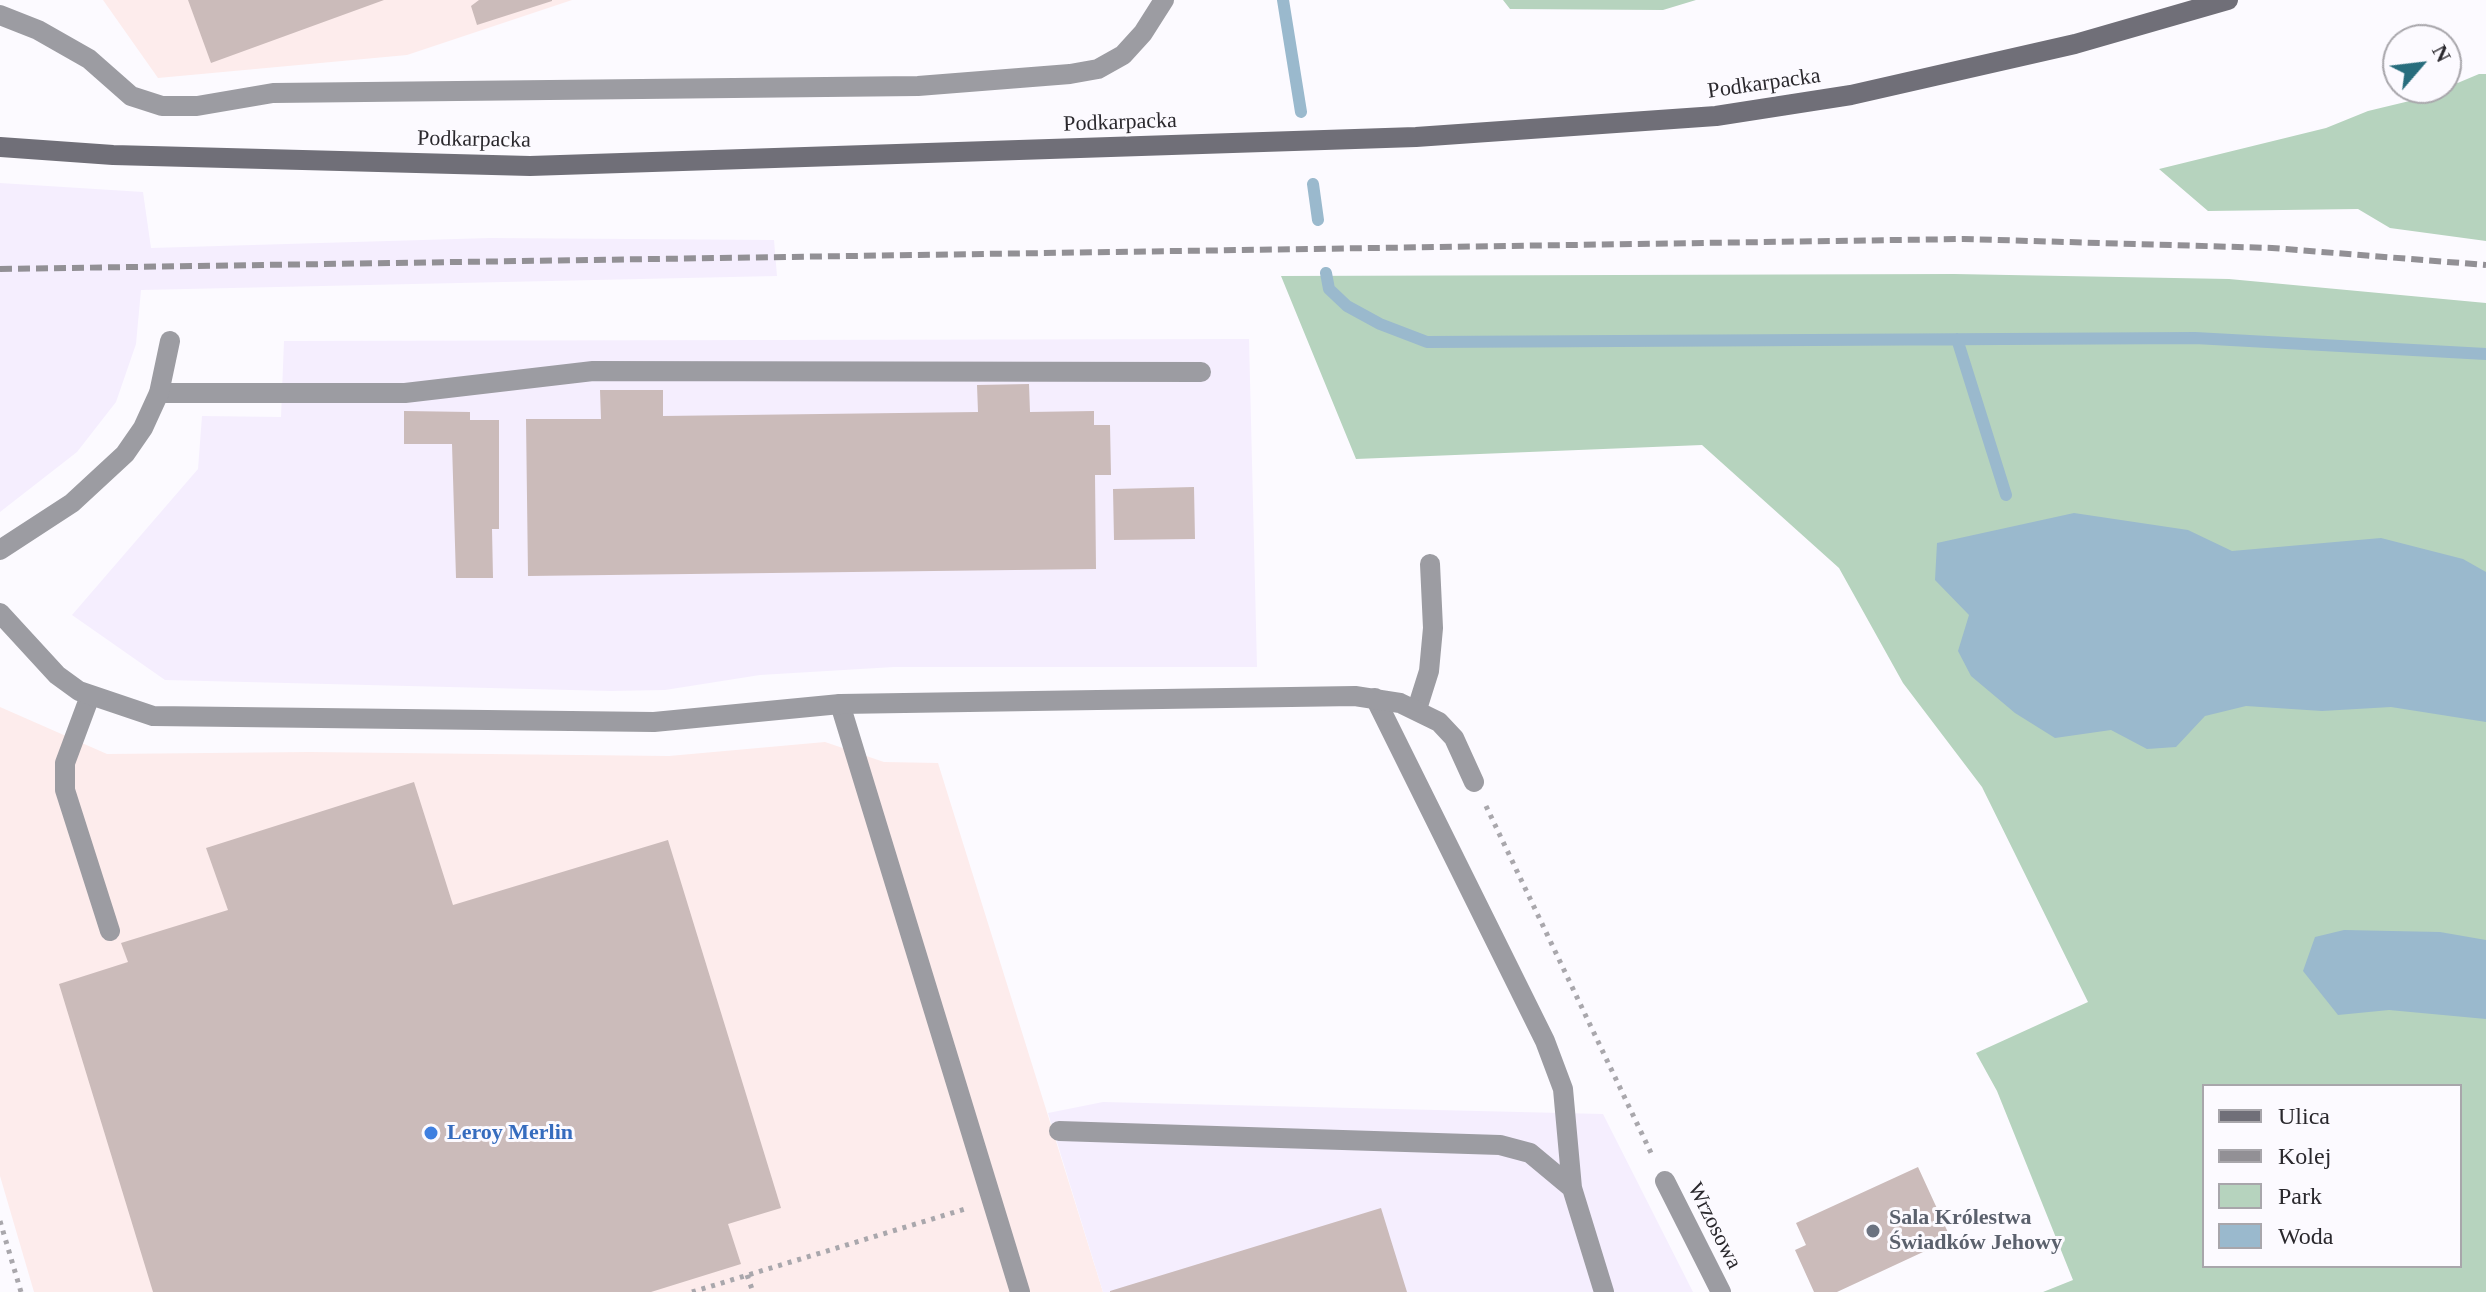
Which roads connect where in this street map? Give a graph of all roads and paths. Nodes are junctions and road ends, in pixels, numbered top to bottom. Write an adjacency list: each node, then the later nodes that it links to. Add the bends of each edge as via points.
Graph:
1 (1164, 0): 3 (street, via 1123,55 1098,69 1070,74 918,86 273,93 185,106 162,106 131,96 89,59)
2 (2228, 0): 4 (main road, Podkarpacka, via 2075,44 1851,95 1716,116 1432,136 530,166)
3 (0, 15)
4 (0, 147)
5 (170, 341): 7 (street)
6 (1201, 372): 7 (street, via 593,371 405,393)
7 (159, 393): 8 (street, via 125,454 72,503)
8 (0, 550)
9 (1430, 564): 14 (street, via 1432,643)
10 (0, 613): 11 (street, via 57,675)
11 (90, 696): 13 (street, via 153,716 443,721 654,722); 16 (street, via 65,763 65,790)
12 (1375, 698): 13 (street, via 1307,694); 14 (street); 19 (street, via 1545,1041 1563,1089)
13 (840, 704): 20 (street)
14 (1417, 709): 15 (street, via 1454,738)
15 (1474, 782): 18 (path)
16 (110, 931)
17 (1059, 1131): 19 (street, via 1500,1145 1530,1153)
18 (1665, 1181): 28 (street, Wrzosowa)
19 (1572, 1188): 27 (street)
20 (993, 1200): 22 (path); 26 (street)
21 (0, 1221): 23 (path)
22 (747, 1275): 24 (path); 25 (path)
23 (21, 1292)
24 (692, 1292)
25 (753, 1292)
26 (1020, 1292)
27 (1604, 1292)
28 (1721, 1292)

